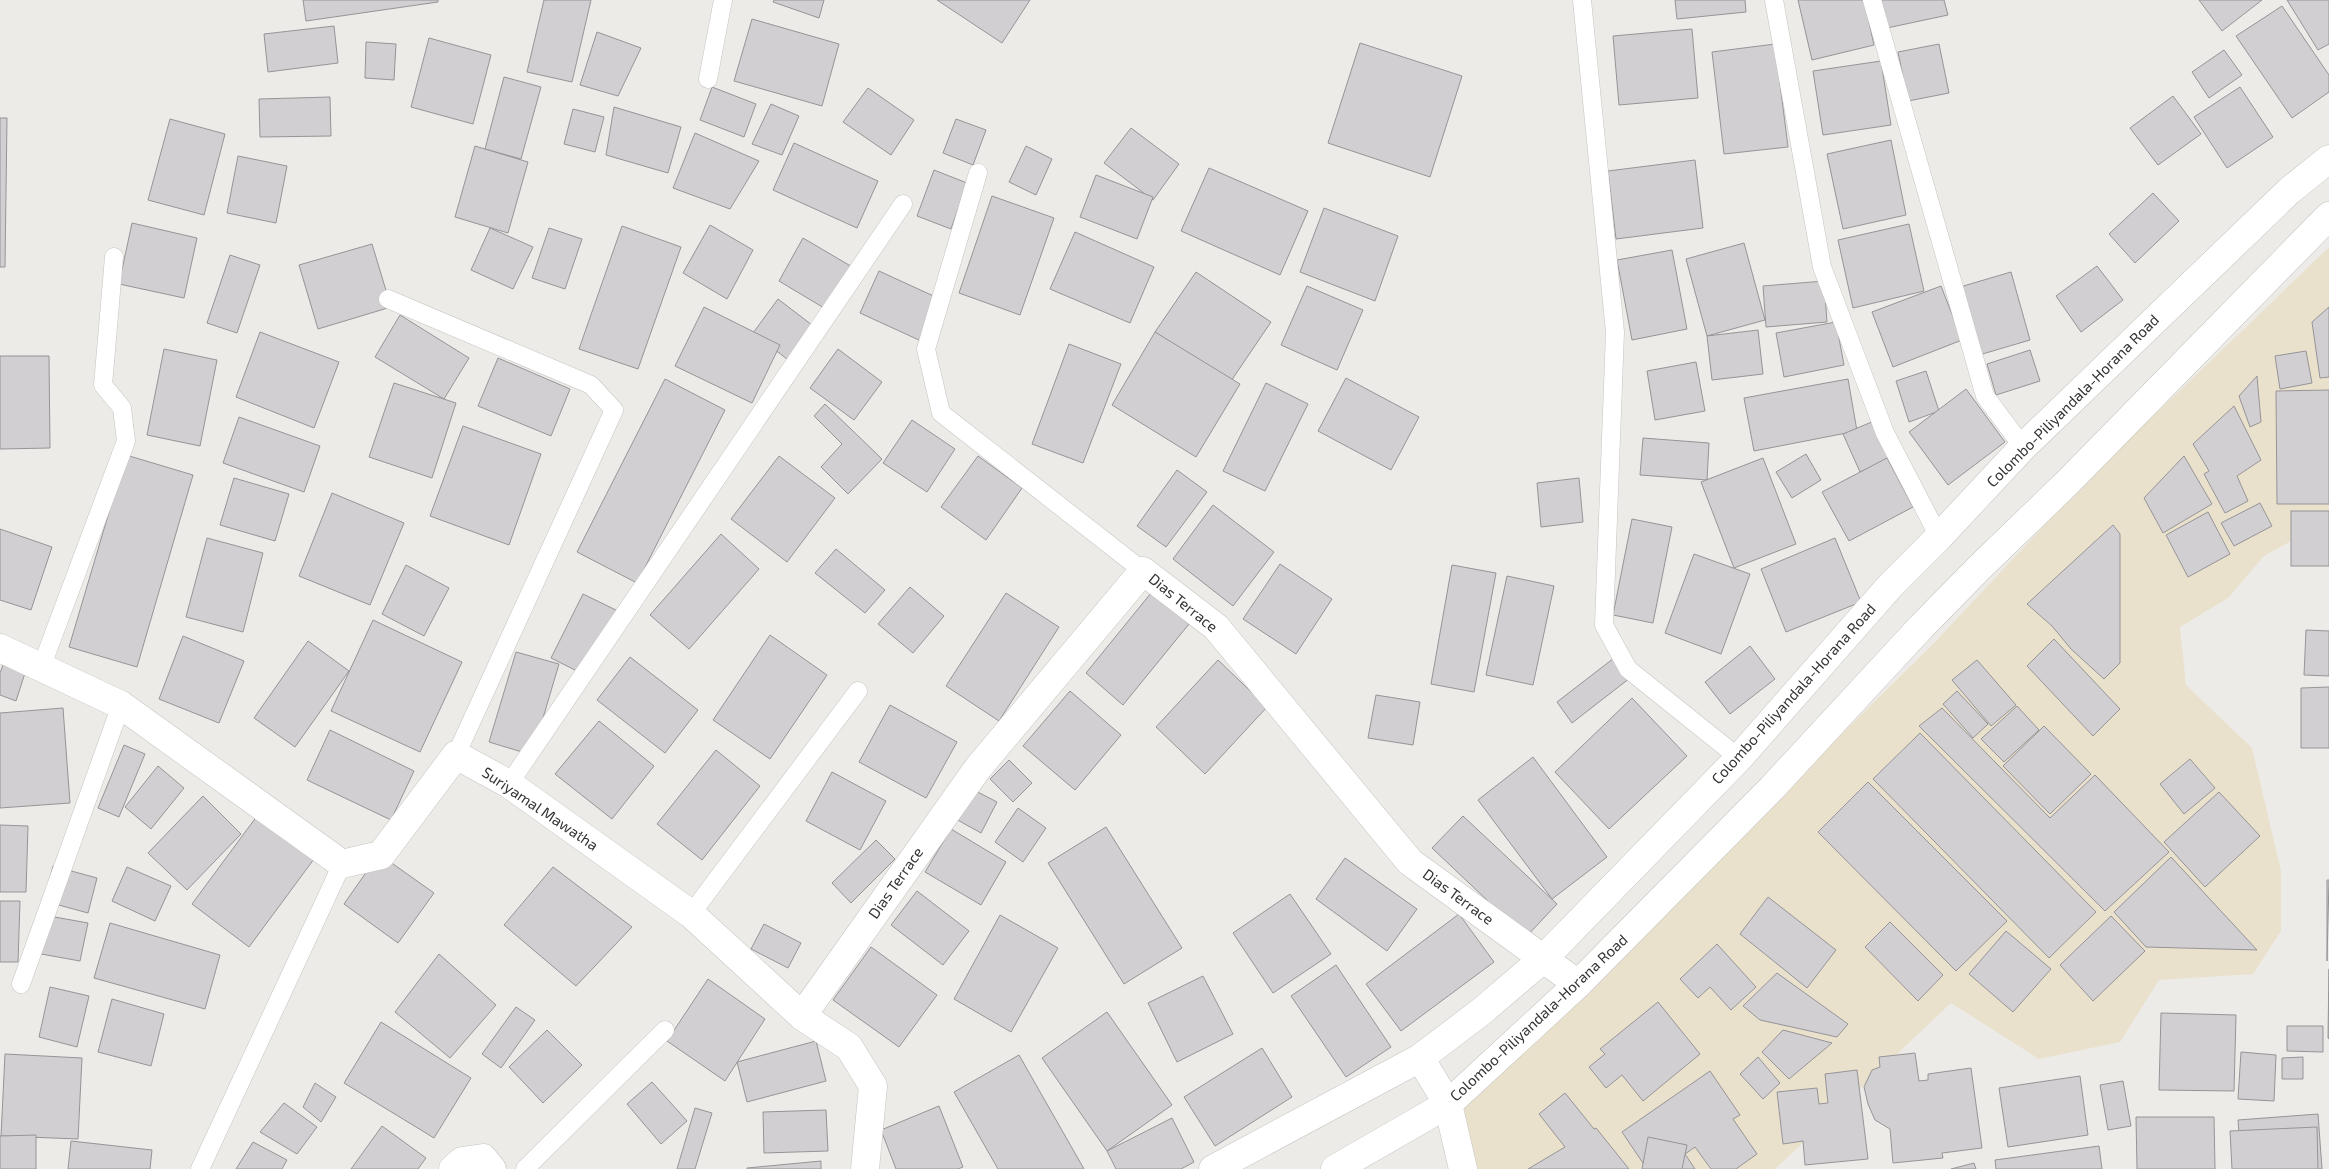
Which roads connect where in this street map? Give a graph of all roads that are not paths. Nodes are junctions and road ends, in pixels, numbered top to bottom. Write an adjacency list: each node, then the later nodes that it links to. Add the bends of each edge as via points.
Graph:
1 (723, 0): 5 (lane)
2 (1582, 0): 20 (lane, via 1615,332 1604,625 1628,669)
3 (1774, 0): 13 (lane, via 1822,267 1885,433)
4 (1872, 0): 12 (lane, via 1985,396)
5 (708, 79)
6 (2329, 159): 12 (main road, Colombo-Piliyandala-Horana Road, via 2289,191)
7 (978, 173): 14 (lane, via 926,349 942,413)
8 (903, 204): 21 (lane)
9 (2329, 216): 26 (main road, Colombo-Piliyandala-Horana Road, via 2067,483 1947,600 1772,788)
10 (114, 256): 16 (lane, via 103,385 122,408 126,442)
11 (388, 298): 19 (lane, via 591,385 614,410)
12 (2023, 447): 13 (main road, Colombo-Piliyandala-Horana Road)
13 (1939, 537): 20 (main road, Colombo-Piliyandala-Horana Road, via 1890,586)
14 (1143, 571): 24 (main road, Dias Terrace, via 1216,627 1410,862); 27 (main road, Dias Terrace, via 978,768)
15 (0, 648): 16 (main road)
16 (41, 668): 18 (main road)
17 (858, 691): 23 (lane)
18 (121, 705): 22 (main road); 25 (lane)
19 (456, 755): 21 (main road, Suriyamal Mawatha); 22 (main road, via 381,855)
20 (1739, 758): 24 (main road, Colombo-Piliyandala-Horana Road)
21 (509, 784): 23 (main road, Suriyamal Mawatha)
22 (342, 864): 31 (lane)
23 (692, 914): 27 (main road, Suriyamal Mawatha)
24 (1544, 958): 26 (main road, Dias Terrace); 29 (main road, Colombo-Piliyandala-Horana Road)
25 (21, 984)
26 (1578, 984): 30 (main road, Colombo-Piliyandala-Horana Road)
27 (802, 1016): 35 (main road, Suriyamal Mawatha, via 849,1047 873,1086)
28 (665, 1030): 34 (lane)
29 (1420, 1058): 30 (main road); 36 (main road, Colombo-Piliyandala-Horana Road)
30 (1448, 1104): 37 (main road, Colombo-Piliyandala-Horana Road); 38 (main road)
31 (200, 1169)
32 (453, 1169): 33 (main road, via 462,1161 482,1158)
33 (492, 1169)
34 (525, 1169)
35 (865, 1169)
36 (1213, 1169)
37 (1335, 1169)
38 (1462, 1169)

